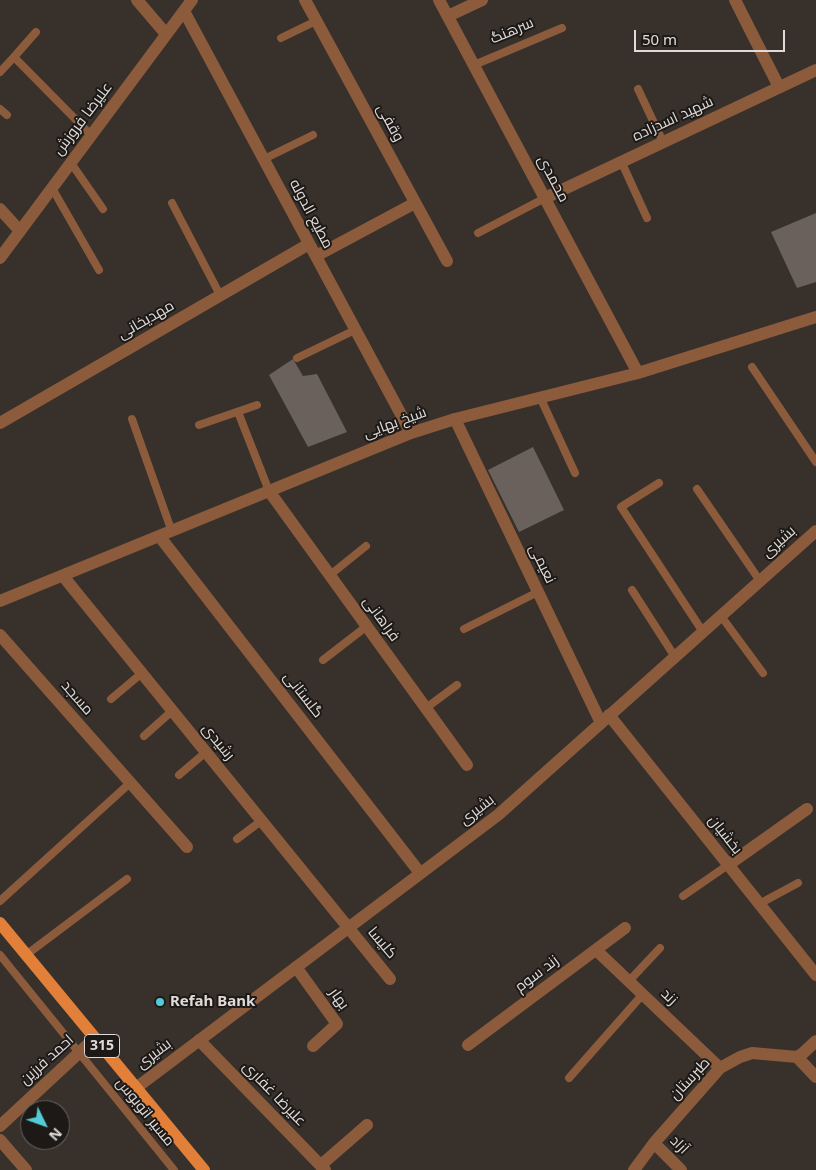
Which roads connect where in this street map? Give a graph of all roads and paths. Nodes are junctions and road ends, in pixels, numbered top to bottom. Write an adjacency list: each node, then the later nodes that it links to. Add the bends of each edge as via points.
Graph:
1 (137, 0): 12 (street)
2 (192, 0): 7 (street, علیرضا فروزش)
3 (305, 0): 9 (street, وقفی)
4 (439, 0): 8 (street, محمدی)
5 (482, 0): 8 (street)
6 (735, 0): 18 (street)
7 (184, 11): 12 (street, علیرضا فروزش); 25 (street, مطیع الدوله)
8 (448, 16): 15 (street, محمدی)
9 (316, 21): 13 (lane); 31 (street, وقفی)
10 (562, 28): 15 (lane, سرهنگ)
11 (36, 32): 14 (lane)
12 (166, 34): 22 (street, علیرضا فروزش)
13 (281, 38)
14 (14, 57): 17 (lane); 22 (lane)
15 (474, 65): 29 (street, محمدی)
16 (816, 70): 18 (street, شهید اسدزاده)
17 (0, 72)
18 (779, 87): 24 (street, شهید اسدزاده)
19 (638, 88): 24 (lane)
20 (0, 108): 21 (lane)
21 (8, 115)
22 (91, 135): 27 (street, علیرضا فروزش)
23 (313, 135): 25 (lane)
24 (663, 142): 26 (street, شهید اسدزاده)
25 (264, 159): 37 (street, مطیع الدوله)
26 (621, 161): 29 (street, شهید اسدزاده); 34 (lane)
27 (71, 163): 28 (street, علیرضا فروزش); 33 (lane)
28 (52, 188): 35 (street, علیرضا فروزش); 41 (lane)
29 (545, 198): 36 (lane); 47 (street, محمدی)
30 (172, 203): 42 (lane)
31 (416, 203): 38 (street); 40 (street, وقفی)
32 (0, 209): 35 (street)
33 (103, 209)
34 (647, 218)
35 (20, 231): 39 (street, علیرضا فروزش)
36 (478, 233)
37 (309, 244): 38 (street, مطیع الدوله); 42 (street, مهدیخانی)
38 (316, 256): 44 (street, مطیع الدوله)
39 (0, 258)
40 (446, 261)
41 (99, 270)
42 (220, 295): 53 (street, مهدیخانی)
43 (816, 317): 47 (street, شیخ بهایی)
44 (355, 330): 45 (lane); 55 (street, مطیع الدوله)
45 (298, 358)
46 (752, 367): 56 (lane)
47 (638, 372): 48 (street, شیخ بهایی)
48 (540, 397): 52 (street, شیخ بهایی); 57 (lane)
49 (257, 405): 50 (lane)
50 (238, 412): 54 (lane); 60 (lane)
51 (132, 419): 62 (lane)
52 (455, 419): 55 (street, شیخ بهایی); 69 (street, نعیمی)
53 (0, 423)
54 (199, 426)
55 (411, 433): 60 (street, شیخ بهایی)
56 (816, 462)
57 (575, 474)
58 (659, 483): 74 (lane, via 622,507)
59 (696, 489): 67 (lane)
60 (269, 491): 62 (street, شیخ بهایی); 66 (street, فراهانی)
61 (816, 531): 67 (street, بشیری)
62 (172, 532): 63 (street, شیخ بهایی)
63 (160, 537): 65 (street, شیخ بهایی); 95 (street, گلستانی)
64 (366, 546): 66 (lane)
65 (63, 576): 70 (street, شیخ بهایی); 78 (street, رشیدی)
66 (330, 576): 72 (street, فراهانی)
67 (760, 581): 71 (street, بشیری)
68 (632, 590): 76 (lane)
69 (538, 592): 73 (lane); 84 (street, نعیمی)
70 (0, 601)
71 (721, 616): 74 (street, بشیری); 79 (lane)
72 (367, 626): 77 (lane); 82 (street, فراهانی)
73 (464, 629)
74 (703, 632): 76 (street, بشیری)
75 (0, 635): 89 (street, مسجد)
76 (675, 657): 84 (street, بشیری)
77 (323, 660)
78 (142, 673): 81 (lane); 83 (street, رشیدی)
79 (763, 673)
80 (457, 685): 82 (lane)
81 (111, 699)
82 (426, 708): 87 (street, فراهانی)
83 (172, 711): 85 (lane); 86 (street, رشیدی)
84 (605, 719): 94 (street, بخشیان); 95 (street, بشیری, via 498,815)
85 (144, 736)
86 (206, 752): 88 (lane); 91 (street, رشیدی)
87 (467, 765)
88 (179, 775)
89 (130, 783): 93 (street, مسجد); 99 (lane)
90 (807, 809): 94 (street)
91 (261, 820): 92 (lane); 102 (street, رشیدی)
92 (238, 839)
93 (187, 847)
94 (728, 865): 98 (lane); 100 (street, بخشیان)
95 (420, 874): 102 (street, بشیری)
96 (127, 878): 107 (lane)
97 (798, 883): 100 (lane)
98 (683, 896)
99 (0, 901)
100 (759, 904): 109 (street, بخشیان)
101 (0, 923): 107 (main road, 315)
102 (348, 928): 108 (street, بشیری); 110 (street, کلیسا)
103 (625, 928): 105 (street, زند سوم)
104 (660, 948): 111 (lane)
105 (596, 950): 111 (street, زند); 116 (street, زند سوم)
106 (0, 955): 118 (lane, مسیر اتوبوس)
107 (26, 955): 113 (main road, 315)
108 (296, 967): 114 (street, بشیری); 117 (street, بهار, via 337,1024)
109 (816, 975)
110 (390, 978)
111 (629, 981): 112 (street, زند)
112 (643, 994): 120 (street, زند); 122 (lane)
113 (95, 1038): 118 (street, احمد فرزین); 123 (main road, 315)
114 (199, 1040): 123 (street, بشیری); 128 (street, علیرضا غفاری)
115 (816, 1041): 119 (street)
116 (468, 1045)
117 (313, 1046)
118 (80, 1052): 125 (street, احمد فرزین); 130 (lane, مسیر اتوبوس)
119 (796, 1057): 120 (street, طبرستان, via 752,1053); 121 (street)
120 (720, 1068): 127 (street, طبرستان)
121 (816, 1077)
122 (569, 1078)
123 (136, 1088): 131 (main road, 315)
124 (367, 1125): 128 (street)
125 (0, 1126)
126 (0, 1140): 129 (street)
127 (654, 1143): 132 (street, طبرستان); 133 (street, آزاد)
128 (323, 1168)
129 (26, 1170)
130 (174, 1170)
131 (204, 1170)
132 (634, 1170)
133 (681, 1170)

